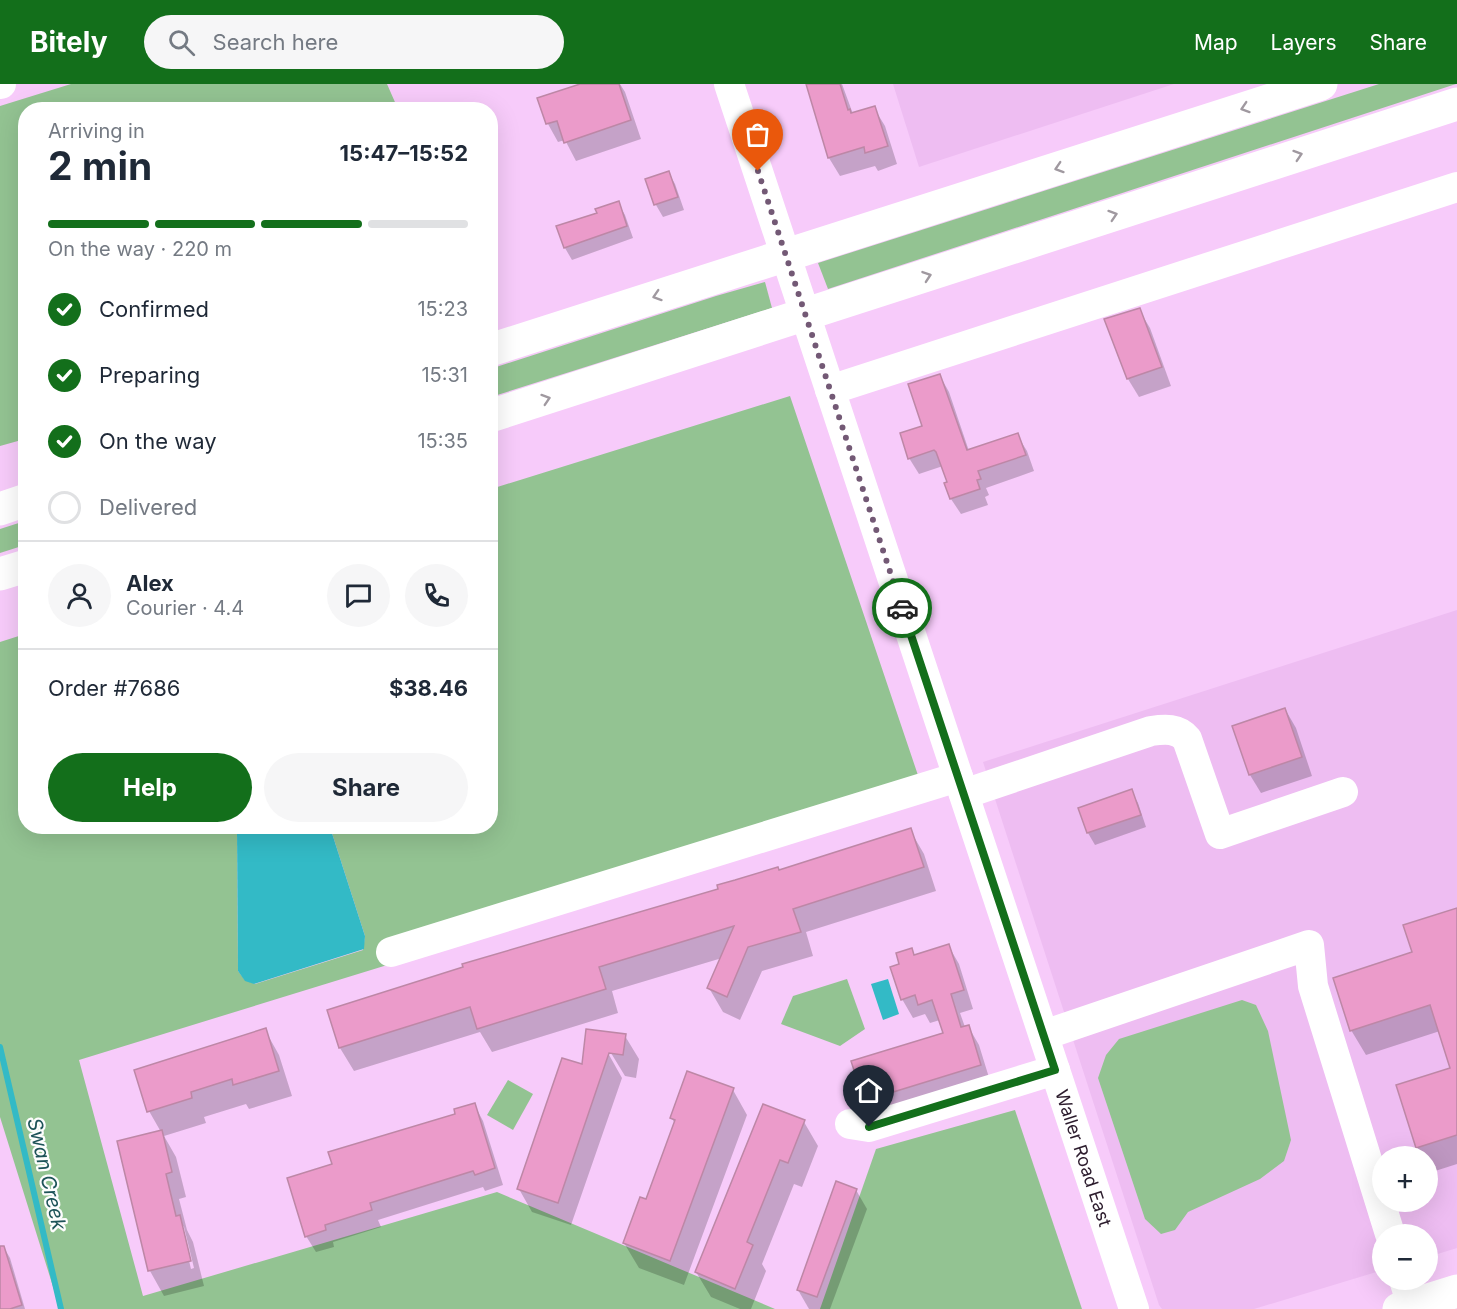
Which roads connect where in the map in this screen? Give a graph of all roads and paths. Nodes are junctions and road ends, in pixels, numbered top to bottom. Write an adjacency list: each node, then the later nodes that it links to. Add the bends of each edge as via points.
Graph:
1 (729, 84): 6 (street, Waller Road East)
2 (1321, 84): 5 (main road, one-way to 5)
3 (1457, 104): 7 (main road, one-way to 3)
4 (1457, 187): 6 (street)
5 (498, 347)
6 (830, 390): 12 (street, Waller Road East)
7 (498, 413)
8 (18, 503): 9 (main road)
9 (0, 509)
10 (18, 568): 11 (main road)
11 (0, 574)
12 (961, 785): 13 (street, via 1165,729 1182,732 1187,739 1220,834); 14 (street); 15 (street, Waller Road East)
13 (1342, 792)
14 (391, 952)
15 (1044, 1035): 16 (street, Waller Road East); 18 (street, via 1309,945 1313,986)
16 (1055, 1070): 17 (street, via 869,1127); 21 (street, Waller Road East)
17 (850, 1124)
18 (1387, 1224)
19 (1457, 1291): 20 (main road)
20 (1405, 1298)
21 (1134, 1309)

